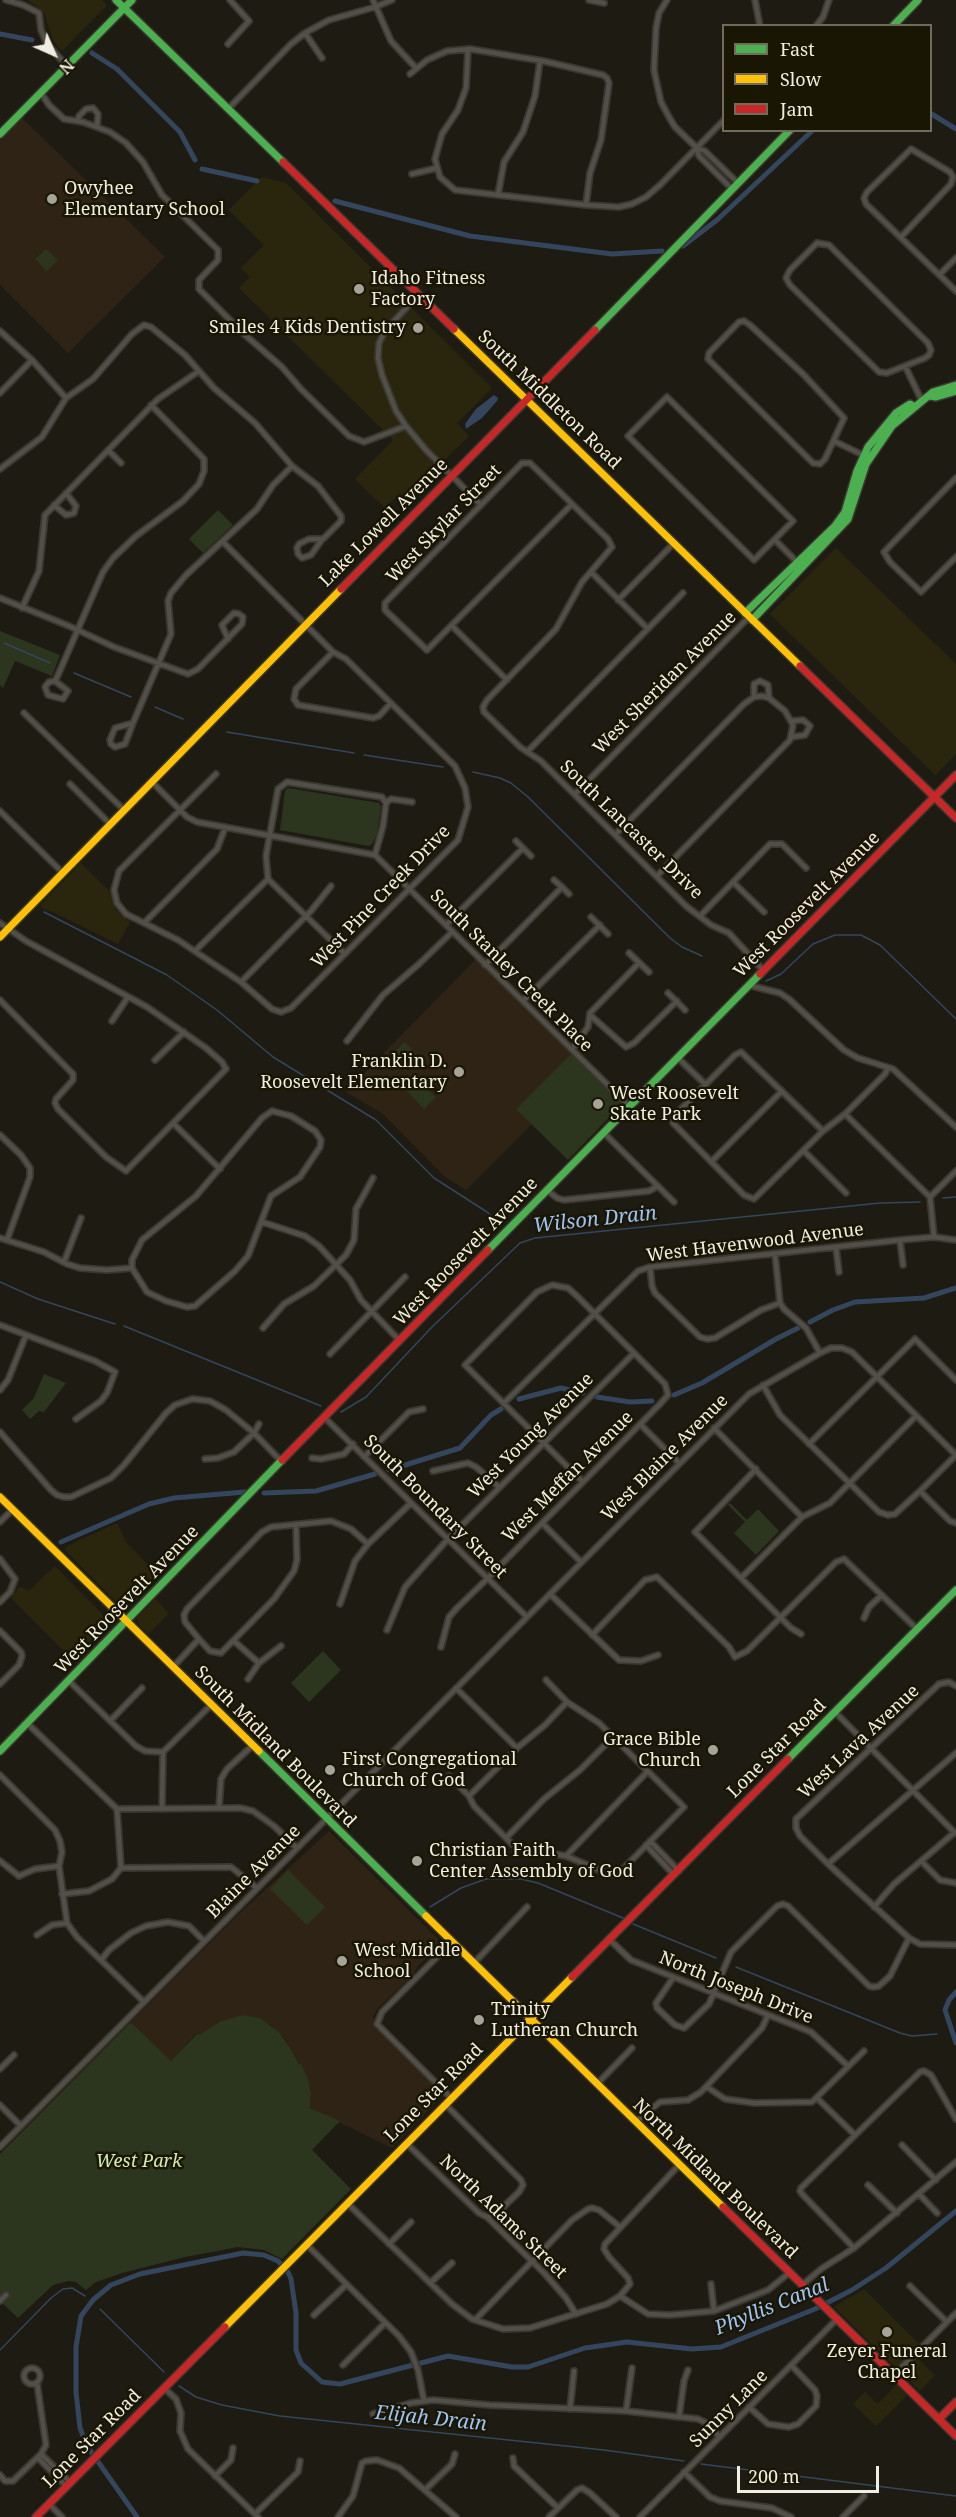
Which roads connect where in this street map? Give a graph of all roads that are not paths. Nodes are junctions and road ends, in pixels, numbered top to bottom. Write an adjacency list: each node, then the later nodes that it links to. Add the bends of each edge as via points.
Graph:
1 (6, 0): 23 (street, via 39,13 47,44)
2 (116, 0): 14 (main road, South Middleton Road)
3 (132, 0): 14 (main road)
4 (230, 0): 19 (street, via 249,21)
5 (373, 0): 13 (street)
6 (392, 0): 13 (street)
7 (590, 0): 12 (street)
8 (667, 0): 33 (street, via 656,28 657,84 661,102 675,127)
9 (755, 0): 15 (street)
10 (829, 0): 16 (street)
11 (918, 0): 17 (main road)
12 (604, 3)
13 (375, 7): 18 (street, via 329,20); 24 (street, via 391,41)
14 (124, 8): 23 (main road); 27 (main road, South Middleton Road)
15 (760, 24)
16 (818, 24)
17 (895, 24)
18 (305, 33): 21 (street); 27 (street)
19 (228, 44)
20 (468, 49): 22 (street); 24 (street, via 447,51); 34 (street, via 466,88 458,110 442,134 435,159)
21 (322, 58)
22 (540, 61): 37 (street, via 535,96 523,132 504,162); 38 (street, via 603,75 609,83)
23 (67, 66): 26 (main road)
24 (416, 68): 25 (street)
25 (410, 74)
26 (41, 93): 28 (street, via 64,119); 32 (main road)
27 (228, 108): 47 (main road, South Middleton Road)
28 (78, 121): 30 (street); 30 (street, via 86,109 93,108 98,114)
29 (722, 121): 33 (street)
30 (97, 127): 41 (street, via 126,144 143,162 162,195 218,250)
31 (788, 132): 36 (main road, Lake Lowell Avenue)
32 (0, 134)
33 (697, 148): 36 (street, via 699,156); 38 (street, via 653,191 632,204)
34 (437, 168): 35 (street); 37 (street, via 440,177 454,190)
35 (412, 174)
36 (735, 186): 57 (main road, Lake Lowell Avenue)
37 (498, 195): 38 (street)
38 (586, 205)
39 (901, 237): 39 (street, via 951,184 953,177 911,149 864,198); 43 (street)
40 (226, 254): 41 (street)
41 (218, 255): 45 (street)
42 (956, 258): 43 (street)
43 (940, 274): 46 (street)
44 (192, 284): 45 (street)
45 (199, 284): 60 (street, via 199,289 349,436 364,441)
46 (956, 291)
47 (419, 294): 57 (main road, South Middleton Road); 60 (street, via 385,331 378,351 387,392)
48 (0, 331): 49 (street)
49 (32, 360): 54 (street); 56 (street)
50 (904, 366): 50 (street, via 925,358 931,350 928,343 829,245 814,245 790,270 786,279 790,285 879,372); 58 (street)
51 (199, 371): 56 (street, via 185,355 144,325 93,378); 59 (street); 65 (street, via 255,423)
52 (956, 385): 55 (main road)
53 (956, 391): 55 (main road)
54 (0, 393)
55 (930, 396): 58 (main road)
56 (66, 398): 66 (street, via 42,437)
57 (526, 399): 67 (main road, Lake Lowell Avenue); 76 (main road, South Middleton Road)
58 (922, 401): 63 (main road, via 892,426)
59 (151, 405): 62 (street); 88 (street, via 204,459 204,471 199,484 183,501 113,558)
60 (406, 426): 67 (street)
61 (834, 441): 61 (street, via 844,418 750,325 739,322 709,353 708,359 813,463 820,464 825,459); 63 (street)
62 (108, 450): 64 (street); 69 (street)
63 (866, 457): 78 (main road, via 848,519)
64 (121, 463)
65 (292, 466): 74 (street, via 318,486 341,516 338,525); 75 (street)
66 (0, 469)
67 (452, 475): 72 (street); 85 (main road, Lake Lowell Avenue)
68 (956, 478): 77 (street, via 884,552 921,592)
69 (66, 493): 71 (street); 71 (street, via 76,506 74,513 66,515)
70 (572, 504): 72 (street, West Skylar Street, via 526,462); 79 (street, via 612,547); 86 (street)
71 (54, 505): 83 (street, via 45,515 39,571)
72 (482, 505): 86 (street, West Skylar Street, via 384,606 428,650)
73 (775, 540): 73 (street, via 793,521 666,397 628,436 754,560); 78 (street)
74 (321, 541): 74 (street, via 308,557 297,554 305,540)
75 (223, 542): 85 (street, West Pine Creek Drive); 91 (street, via 171,593 171,634)
76 (674, 543): 82 (street); 84 (main road, South Middleton Road)
77 (956, 557)
78 (800, 565): 84 (main road)
79 (591, 572): 82 (street); 92 (street, via 556,629)
80 (683, 593): 87 (street)
81 (0, 598): 83 (street)
82 (618, 600): 87 (street)
83 (22, 608): 88 (street)
84 (749, 617): 106 (street, West Sheridan Avenue); 107 (main road, South Middleton Road)
85 (305, 624): 90 (street, West Pine Creek Drive); 104 (main road, Lake Lowell Avenue)
86 (452, 626): 92 (street)
87 (648, 629): 101 (street)
88 (78, 630): 91 (street); 93 (street)
89 (228, 639): 89 (street, via 242,624 239,614 234,613 222,625); 91 (street, via 188,674)
90 (333, 652): 96 (street, West Pine Creek Drive, via 346,659); 96 (street, via 296,689 298,705 373,718)
91 (158, 664): 99 (street)
92 (507, 680): 101 (street, South Lancaster Drive, via 483,706 484,712)
93 (55, 681): 93 (street, via 68,691 63,699 46,691 49,682)
94 (754, 697): 95 (street); 95 (street, via 754,684 760,681 768,685); 118 (street)
95 (769, 698): 98 (street)
96 (391, 704): 113 (street, West Pine Creek Drive, via 455,766 465,788)
97 (24, 713): 110 (street)
98 (792, 721): 100 (street); 100 (street, via 803,720 810,726 805,735)
99 (133, 723): 99 (street, via 115,728 111,744 125,744)
100 (792, 737): 128 (street)
101 (527, 752): 106 (street, South Lancaster Drive, via 541,760)
102 (216, 774): 111 (street)
103 (956, 776): 107 (main road, West Roosevelt Avenue)
104 (152, 782): 110 (main road, Lake Lowell Avenue); 111 (street)
105 (70, 784): 116 (street)
106 (575, 794): 118 (street, South Lancaster Drive)
107 (934, 798): 115 (main road, South Middleton Road); 153 (main road, West Roosevelt Avenue)
108 (412, 802): 109 (street, via 391,799)
109 (386, 803): 119 (street, via 382,797 287,782 278,789); 124 (street)
110 (124, 810): 116 (main road, Lake Lowell Avenue)
111 (179, 810): 117 (street, via 197,822); 141 (street, via 128,860 115,880 117,903 126,914)
112 (0, 811): 127 (street)
113 (466, 817): 114 (street); 134 (street, West Pine Creek Drive, via 458,840)
114 (474, 818)
115 (956, 818)
116 (110, 824): 127 (main road, Lake Lowell Avenue)
117 (225, 828): 119 (street); 141 (street, via 217,849)
118 (615, 835): 128 (street, South Lancaster Drive)
119 (270, 836): 124 (street); 129 (street)
120 (776, 837): 122 (street)
121 (516, 841): 123 (street)
122 (776, 843): 126 (street, via 782,844); 131 (street, via 770,844)
123 (523, 848): 125 (street); 142 (street)
124 (375, 855): 134 (street, South Stanley Creek Place)
125 (531, 856)
126 (806, 868)
127 (63, 873): 144 (main road, Lake Lowell Avenue)
128 (657, 876): 138 (street, South Lancaster Drive)
129 (268, 879): 137 (street); 148 (street)
130 (554, 880): 133 (street)
131 (733, 882): 136 (street); 138 (street)
132 (331, 886): 137 (street)
133 (562, 887): 135 (street); 152 (street)
134 (409, 888): 142 (street, South Stanley Creek Place); 150 (street, West Pine Creek Drive)
135 (568, 894)
136 (764, 912)
137 (306, 916): 150 (street); 155 (street)
138 (700, 916): 153 (street, South Lancaster Drive, via 729,933)
139 (591, 917): 143 (street)
140 (0, 923): 144 (street)
141 (144, 923): 148 (street)
142 (446, 925): 145 (street, South Stanley Creek Place)
143 (600, 925): 146 (street); 160 (street)
144 (7, 930): 147 (main road, Lake Lowell Avenue); 158 (street)
145 (452, 932): 152 (street, South Stanley Creek Place); 166 (street, via 383,995)
146 (608, 933)
147 (0, 937)
148 (195, 951): 155 (street)
149 (629, 953): 151 (street)
150 (345, 954): 155 (street, West Pine Creek Drive, via 291,1008 281,1012)
151 (639, 963): 154 (street); 163 (street)
152 (485, 965): 160 (street, South Stanley Creek Place)
153 (763, 970): 156 (main road, West Roosevelt Avenue)
154 (648, 972)
155 (241, 982)
156 (748, 985): 168 (main road, West Roosevelt Avenue); 170 (street, via 780,993 844,1050)
157 (668, 993): 161 (street)
158 (128, 997): 164 (street); 165 (street)
159 (0, 1000): 175 (street, via 71,1070 73,1080 55,1103 106,1157 126,1171)
160 (523, 1001): 167 (street, South Stanley Creek Place)
161 (677, 1001): 162 (street); 163 (street, via 626,1047)
162 (685, 1010)
163 (590, 1015): 167 (street, via 588,1027)
164 (112, 1021)
165 (184, 1032): 169 (street); 175 (street, via 226,1067 223,1075)
166 (347, 1041)
167 (572, 1049): 173 (street, South Stanley Creek Place)
168 (677, 1057): 171 (street); 173 (main road, West Roosevelt Avenue)
169 (155, 1060)
170 (888, 1068): 174 (street); 176 (street, via 900,1074)
171 (705, 1085): 172 (street, via 741,1052); 181 (street, via 675,1115 673,1123)
172 (782, 1091): 177 (street); 181 (street)
173 (629, 1106): 178 (main road, West Roosevelt Avenue)
174 (845, 1114): 177 (street); 188 (street)
175 (174, 1124): 182 (street)
176 (956, 1128)
177 (823, 1131): 180 (street)
178 (603, 1132): 185 (street); 186 (main road, West Roosevelt Avenue)
179 (0, 1135): 194 (street, via 30,1168)
180 (804, 1150): 181 (street, via 759,1195 750,1199); 187 (street)
181 (711, 1162)
182 (220, 1169): 191 (street, via 272,1111 291,1116 319,1134 320,1147 309,1166 300,1177 270,1196); 203 (street, via 196,1196 142,1240)
183 (956, 1171): 188 (street)
184 (373, 1178): 200 (street, via 356,1209 354,1240)
185 (658, 1186): 186 (street, via 649,1191 564,1200); 189 (street)
186 (547, 1190): 212 (main road, West Roosevelt Avenue)
187 (846, 1193)
188 (930, 1197): 192 (street)
189 (674, 1202)
190 (81, 1218): 199 (street)
191 (262, 1222): 200 (street, via 305,1236); 203 (street, via 242,1264 195,1306 156,1298 143,1288)
192 (934, 1237): 195 (street, West Havenwood Avenue); 196 (street, West Havenwood Avenue)
193 (0, 1238): 194 (street)
194 (7, 1240): 199 (street)
195 (900, 1240): 197 (street, West Havenwood Avenue); 201 (street)
196 (956, 1240)
197 (836, 1248): 198 (street, West Havenwood Avenue); 204 (street)
198 (775, 1254): 202 (street, West Havenwood Avenue); 206 (street)
199 (63, 1262): 203 (street, via 80,1268)
200 (337, 1265): 207 (street); 210 (street, via 314,1286 284,1304)
201 (903, 1265)
202 (650, 1267): 206 (street, via 656,1293 706,1339); 208 (street, West Havenwood Avenue, via 630,1276)
203 (132, 1268)
204 (839, 1272)
205 (405, 1277): 207 (street)
206 (780, 1303): 214 (street, via 806,1328)
207 (371, 1311): 212 (street); 215 (street)
208 (593, 1313): 213 (street); 220 (street, West Havenwood Avenue); 220 (street, via 568,1288 552,1285 537,1292 465,1365)
209 (2, 1325): 211 (street)
210 (263, 1328)
211 (26, 1335): 219 (street); 224 (street, via 115,1372 101,1401)
212 (400, 1341): 223 (main road, West Roosevelt Avenue)
213 (634, 1353): 226 (street, West Meffan Avenue, via 665,1384 668,1395); 230 (street, West Young Avenue)
214 (820, 1353): 216 (street, West Blaine Avenue, via 831,1348 852,1352); 218 (street, West Blaine Avenue)
215 (330, 1354)
216 (877, 1376): 217 (street, via 915,1339); 222 (street); 232 (street)
217 (956, 1379)
218 (763, 1385): 227 (street, West Blaine Avenue); 232 (street, via 774,1407)
219 (0, 1390)
220 (504, 1403): 230 (street)
221 (423, 1409): 234 (street, via 409,1412)
222 (916, 1416): 233 (street); 242 (street)
223 (324, 1417): 231 (street, South Boundary Street); 237 (main road, West Roosevelt Avenue)
224 (76, 1419)
225 (259, 1424): 229 (street)
226 (640, 1424): 238 (street); 241 (street, West Meffan Avenue)
227 (714, 1428): 238 (street, West Blaine Avenue); 239 (street)
228 (0, 1432): 229 (street, via 51,1490 64,1497 111,1478 166,1413 183,1402 210,1401)
229 (254, 1433): 236 (street, via 234,1452); 237 (street)
230 (543, 1443): 241 (street); 243 (street, West Young Avenue)
231 (352, 1444): 234 (street, South Boundary Street); 235 (street, via 344,1454)
232 (809, 1444): 242 (street)
233 (956, 1455): 244 (street)
234 (364, 1457): 246 (street, South Boundary Street)
235 (312, 1458)
236 (205, 1459)
237 (281, 1461): 267 (main road, West Roosevelt Avenue)
238 (679, 1463): 256 (street, West Blaine Avenue)
239 (756, 1469): 248 (street); 258 (street, via 695,1532)
240 (433, 1472): 243 (street, via 468,1463)
241 (583, 1482): 250 (street, West Meffan Avenue)
242 (849, 1483): 244 (street, via 879,1512 888,1515 900,1511); 248 (street, via 830,1503)
243 (500, 1487): 253 (street, West Young Avenue)
244 (920, 1491): 251 (street)
245 (0, 1497): 247 (main road, South Midland Boulevard)
246 (411, 1503): 253 (street, South Boundary Street); 254 (street)
247 (12, 1510): 249 (street); 267 (main road, South Midland Boulevard)
248 (802, 1517): 258 (street)
249 (0, 1522)
250 (542, 1523): 256 (street); 257 (street, West Meffan Avenue)
251 (956, 1523)
252 (296, 1526): 254 (street, via 331,1521 351,1529); 273 (street, via 271,1527 262,1532 187,1609 185,1622); 274 (street, via 294,1571 274,1599)
253 (448, 1539): 257 (street, South Boundary Street); 269 (street, West Young Avenue, via 405,1587)
254 (368, 1544): 263 (street, via 350,1571)
255 (0, 1559): 262 (street, via 15,1579)
256 (581, 1562): 260 (street, West Blaine Avenue)
257 (488, 1578): 264 (street, South Boundary Street); 276 (street, West Meffan Avenue, via 449,1617)
258 (741, 1578): 265 (street)
259 (956, 1590): 268 (main road, Lone Star Road)
260 (550, 1594): 264 (street, West Blaine Avenue); 272 (street)
261 (882, 1595): 265 (street, via 843,1559); 266 (street); 268 (street)
262 (0, 1602)
263 (340, 1604)
264 (527, 1617): 286 (street, Blaine Avenue)
265 (779, 1617): 271 (street); 272 (street, via 747,1651 735,1657 657,1577 651,1576)
266 (864, 1618)
267 (126, 1620): 279 (main road, South Midland Boulevard); 282 (main road, West Roosevelt Avenue)
268 (917, 1629): 289 (main road, Lone Star Road)
269 (387, 1630)
270 (0, 1631): 283 (street, via 22,1656 19,1665)
271 (801, 1634)
272 (592, 1635): 277 (street, via 620,1660 641,1661)
273 (200, 1639): 274 (street, via 215,1653 221,1653); 279 (street)
274 (234, 1641): 278 (street)
275 (281, 1646): 278 (street)
276 (441, 1647)
277 (658, 1655)
278 (259, 1663): 280 (street)
279 (173, 1667): 288 (main road, South Midland Boulevard)
280 (249, 1679)
281 (546, 1680): 287 (street)
282 (69, 1681): 290 (street); 291 (main road, West Roosevelt Avenue)
283 (0, 1684)
284 (956, 1686): 295 (street, West Lava Avenue, via 949,1682 939,1684)
285 (142, 1688): 290 (street)
286 (456, 1688): 294 (street); 307 (street, Blaine Avenue)
287 (567, 1702): 292 (street); 294 (street)
288 (211, 1705): 293 (main road, South Midland Boulevard); 297 (street)
289 (835, 1712): 295 (street); 318 (main road, Lone Star Road)
290 (110, 1722): 297 (street, via 136,1746)
291 (28, 1724): 296 (main road, West Roosevelt Avenue); 305 (street)
292 (613, 1737): 299 (street); 309 (street)
293 (252, 1746): 304 (street, via 221,1779); 307 (main road, South Midland Boulevard)
294 (517, 1748): 303 (street)
295 (872, 1750): 302 (street); 315 (street, West Lava Avenue, via 796,1819 800,1836)
296 (0, 1752)
297 (163, 1752): 306 (street)
298 (956, 1753): 302 (street)
299 (648, 1771): 310 (street, via 684,1807); 312 (street)
300 (0, 1775): 316 (street, via 55,1830 62,1852)
301 (449, 1776): 303 (street)
302 (913, 1792): 308 (street); 315 (street)
303 (469, 1796): 309 (street)
304 (219, 1808): 306 (street); 311 (street, via 253,1811)
305 (117, 1809): 306 (street); 317 (street)
306 (162, 1809)
307 (326, 1819): 311 (street, Blaine Avenue); 329 (main road, South Midland Boulevard)
308 (955, 1832): 314 (street)
309 (506, 1838): 312 (street, via 522,1848)
310 (648, 1843): 312 (street, via 611,1875); 318 (street)
311 (297, 1848): 320 (street, Blaine Avenue)
312 (566, 1856)
313 (0, 1861): 316 (street, via 19,1876)
314 (922, 1862): 319 (street, via 940,1880); 323 (street)
315 (828, 1864): 323 (street)
316 (59, 1866): 321 (street)
317 (121, 1868): 320 (street, via 231,1867); 321 (street, via 112,1879 89,1891)
318 (677, 1873): 327 (main road, Lone Star Road)
319 (956, 1883)
320 (257, 1888): 328 (street, Blaine Avenue)
321 (62, 1894): 324 (street)
322 (527, 1907): 332 (street)
323 (873, 1907): 326 (street)
324 (67, 1923): 325 (street, via 52,1925); 331 (street)
325 (37, 1935)
326 (909, 1938): 330 (street, via 920,1944); 334 (street, via 890,1976 879,1986 869,1986 783,1904 731,1952)
327 (610, 1940): 333 (street, North Joseph Drive, via 631,1960); 337 (main road, Lone Star Road)
328 (204, 1941): 331 (street, via 189,1926 168,1922 130,1932); 335 (street, Blaine Avenue)
329 (453, 1941): 332 (main road, South Midland Boulevard); 346 (street, via 382,2012 377,2023)
330 (956, 1945)
331 (102, 1959): 335 (street)
332 (475, 1962): 337 (main road, South Midland Boulevard)
333 (673, 1978): 334 (street, North Joseph Drive); 334 (street, via 656,2003 679,2027 691,2024)
334 (714, 1994): 336 (street, North Joseph Drive)
335 (144, 2002): 350 (street, Blaine Avenue)
336 (768, 2015): 341 (street, North Joseph Drive, via 817,2036); 344 (street, via 762,2028)
337 (530, 2018): 343 (main road, North Midland Boulevard); 346 (main road, Lone Star Road)
338 (632, 2048): 343 (street)
339 (864, 2050): 341 (street)
340 (14, 2055): 342 (street)
341 (848, 2066): 345 (street)
342 (0, 2069)
343 (597, 2084): 349 (main road, North Midland Boulevard)
344 (707, 2087): 345 (street, via 725,2099 754,2103 812,2102); 349 (street, via 688,2100 660,2102)
345 (817, 2098): 351 (street)
346 (448, 2101): 352 (main road, Lone Star Road); 363 (street, via 523,2185 519,2193)
347 (0, 2105): 350 (street)
348 (956, 2119): 351 (street, via 931,2075 924,2071)
349 (635, 2122): 356 (main road, North Midland Boulevard)
350 (21, 2126): 354 (street, Blaine Avenue)
351 (855, 2135): 368 (street, via 800,2191)
352 (406, 2143): 360 (main road, Lone Star Road); 363 (street, North Adams Street)
353 (902, 2145): 357 (street)
354 (0, 2147)
355 (956, 2162): 357 (street)
356 (679, 2165): 365 (street); 371 (main road, North Midland Boulevard)
357 (936, 2180): 359 (street)
358 (868, 2185): 362 (street)
359 (920, 2195): 361 (street); 362 (street)
360 (347, 2203): 366 (main road, Lone Star Road); 367 (street)
361 (937, 2212)
362 (897, 2213): 368 (street)
363 (488, 2217): 369 (street, North Adams Street)
364 (411, 2222): 367 (street)
365 (620, 2227): 369 (street, via 592,2208 572,2220); 378 (street, via 604,2249 628,2278 630,2284)
366 (306, 2244): 374 (street); 395 (main road, Lone Star Road)
367 (388, 2244): 372 (street)
368 (854, 2248): 375 (street)
369 (532, 2261): 382 (street, North Adams Street); 385 (street)
370 (452, 2263): 372 (street)
371 (789, 2273): 375 (main road, North Midland Boulevard); 380 (street, via 768,2290)
372 (430, 2283): 385 (street)
373 (711, 2284): 380 (street)
374 (346, 2285): 383 (street); 387 (street)
375 (802, 2285): 384 (main road, North Midland Boulevard)
376 (910, 2286): 386 (street)
377 (6, 2295): 379 (street)
378 (620, 2296): 380 (street, via 648,2314); 382 (street)
379 (0, 2301)
380 (714, 2311)
381 (956, 2313): 386 (street)
382 (576, 2314): 385 (street, via 530,2328 503,2329)
383 (314, 2315)
384 (837, 2319): 389 (street, Sunny Lane); 393 (main road, North Midland Boulevard)
385 (475, 2320)
386 (947, 2322): 393 (street)
387 (385, 2323): 388 (street); 396 (street, via 414,2359)
388 (342, 2365)
389 (791, 2365): 398 (street, Sunny Lane); 398 (street, via 815,2390 816,2406 798,2424 789,2427 768,2424)
390 (632, 2368): 400 (street)
391 (688, 2370): 402 (street)
392 (574, 2371): 399 (street)
393 (894, 2375): 403 (main road, North Midland Boulevard)
394 (38, 2383): 408 (street, via 46,2445)
395 (164, 2388): 413 (street, via 176,2399 182,2413 183,2442); 414 (main road, Lone Star Road)
396 (424, 2401): 399 (street); 401 (street)
397 (956, 2402): 403 (main road)
398 (749, 2408): 405 (street, Sunny Lane)
399 (570, 2409): 400 (street)
400 (626, 2411): 402 (street)
401 (373, 2414)
402 (679, 2417): 405 (street, via 698,2419)
403 (939, 2420): 404 (main road, North Midland Boulevard)
404 (956, 2436)
405 (720, 2437): 411 (street, Sunny Lane)
406 (233, 2448): 413 (street, via 231,2460)
407 (455, 2454): 415 (street, via 452,2464)
408 (39, 2456): 412 (street, via 14,2481 5,2481); 414 (street)
409 (513, 2458): 418 (street, via 514,2466)
410 (300, 2461): 419 (street, via 298,2472)
411 (684, 2472): 420 (street, Sunny Lane); 427 (street, via 710,2497 772,2508)
412 (0, 2475)
413 (215, 2476): 419 (street)
414 (68, 2484): 417 (main road, Lone Star Road)
415 (425, 2490): 423 (street, via 399,2468 377,2460 366,2461 362,2463 353,2496); 424 (street)
416 (864, 2496): 428 (street)
417 (49, 2504): 421 (main road, Lone Star Road); 422 (street)
418 (558, 2508): 425 (street); 426 (street, via 582,2488)
419 (256, 2516)
420 (643, 2516)
421 (36, 2517)
422 (62, 2517)
423 (338, 2517)
424 (456, 2517)
425 (549, 2517)
426 (616, 2517)
427 (791, 2517)
428 (843, 2517)

